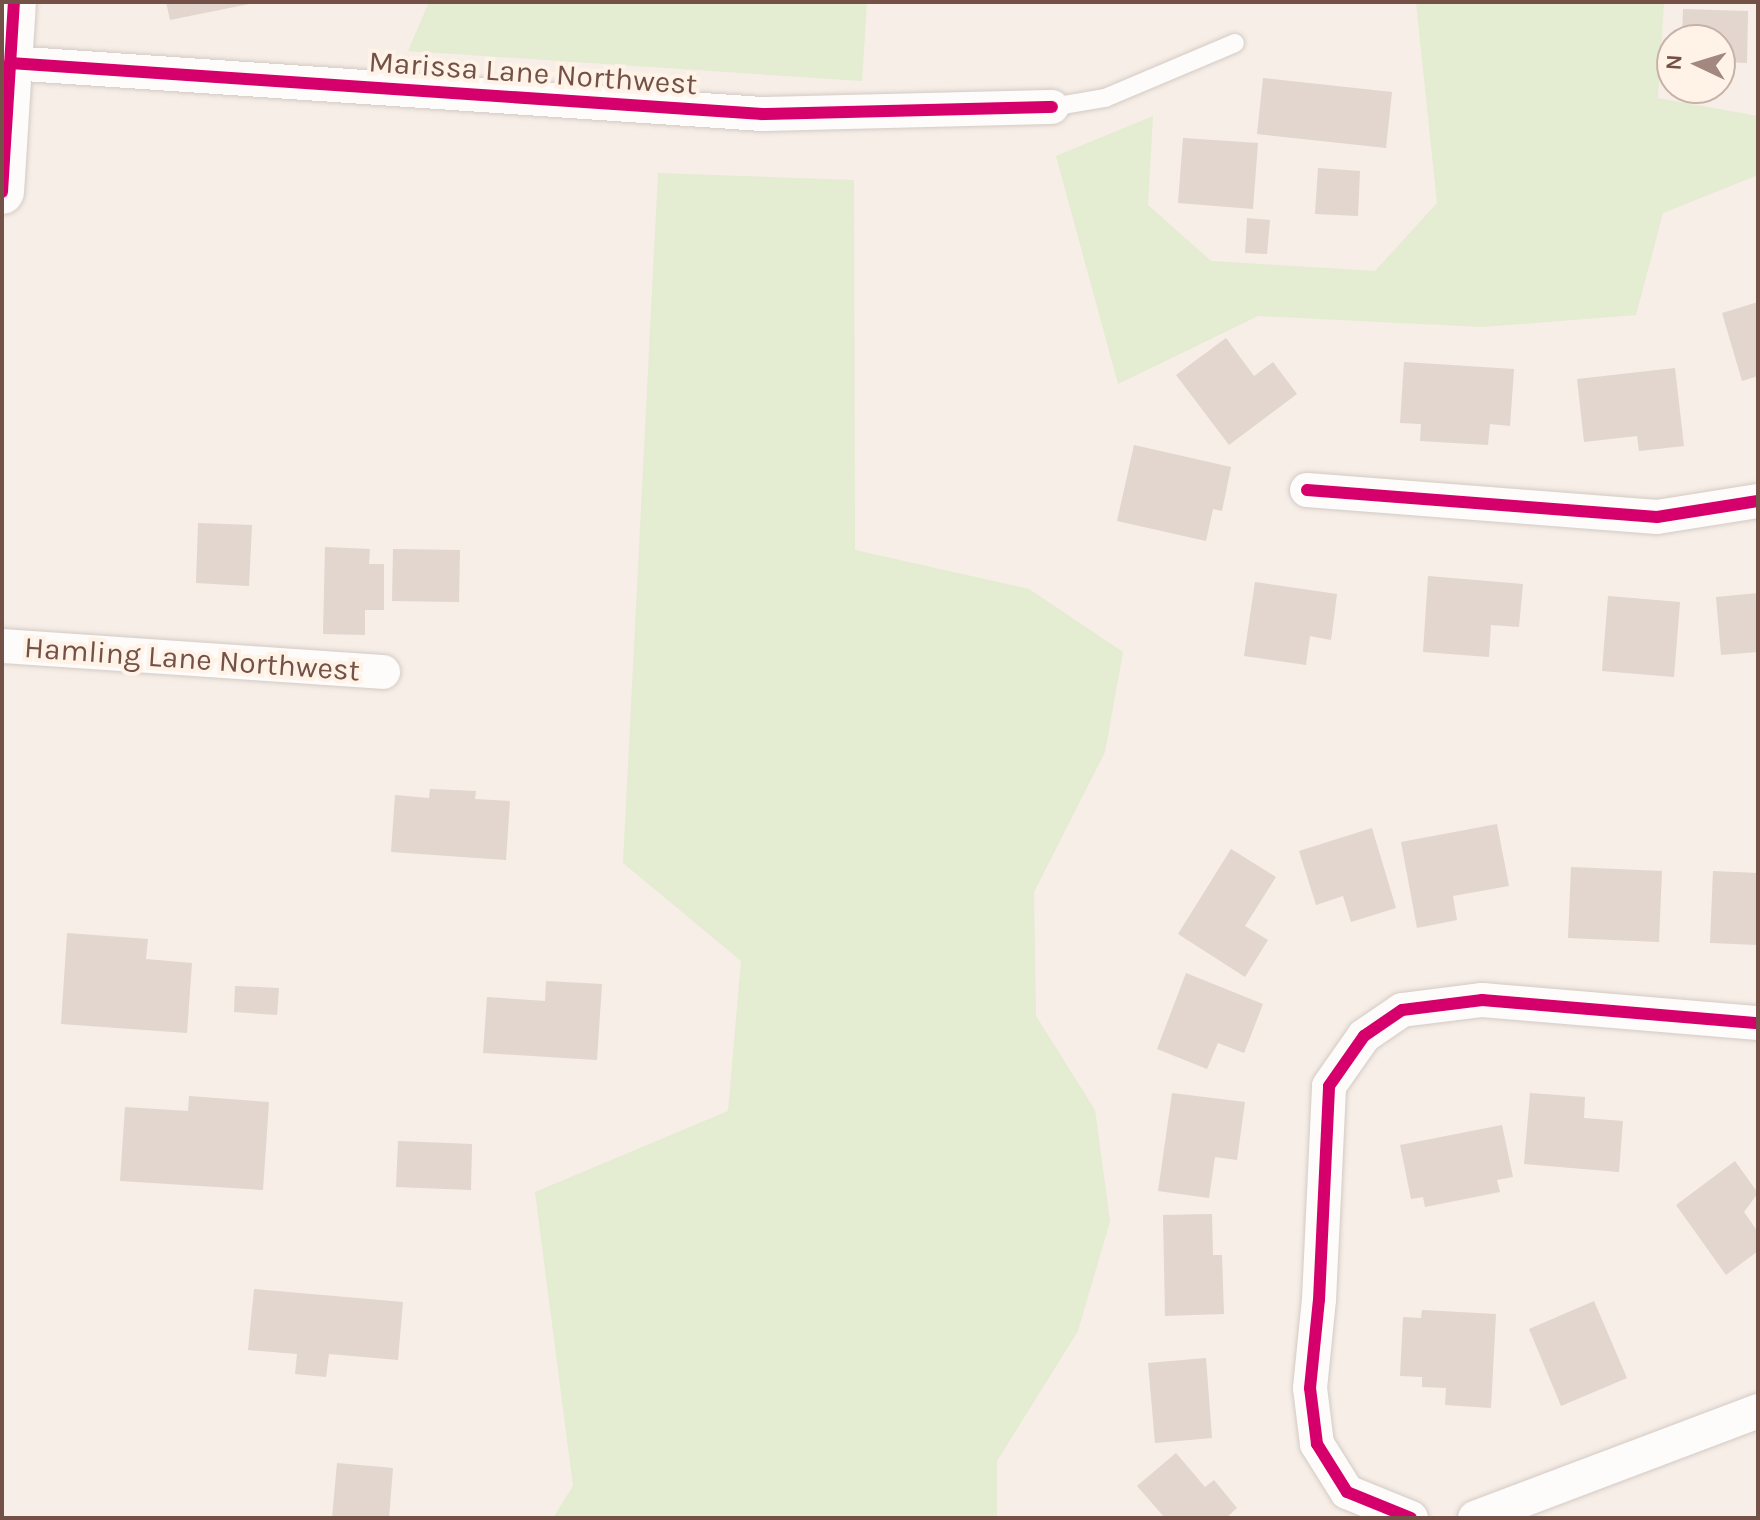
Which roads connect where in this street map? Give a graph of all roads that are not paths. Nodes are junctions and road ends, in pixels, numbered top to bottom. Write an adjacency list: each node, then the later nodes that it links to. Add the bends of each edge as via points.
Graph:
1 (14, 2): 3 (main road)
2 (1235, 43): 4 (lane, via 1105,98)
3 (10, 63): 4 (street, Marissa Lane Northwest, via 762,114); 5 (main road)
4 (1052, 107)
5 (3, 176)
6 (1307, 490): 7 (street, via 1657,517)
7 (1758, 501)
8 (2, 646): 9 (street, Hamling Lane Northwest)
9 (383, 672)
10 (1758, 1023): 12 (street, via 1482,1000 1402,1010 1364,1036 1329,1086 1310,1388 1317,1444 1347,1492)
11 (1758, 1411): 13 (street)
12 (1411, 1518)
13 (1475, 1518)

